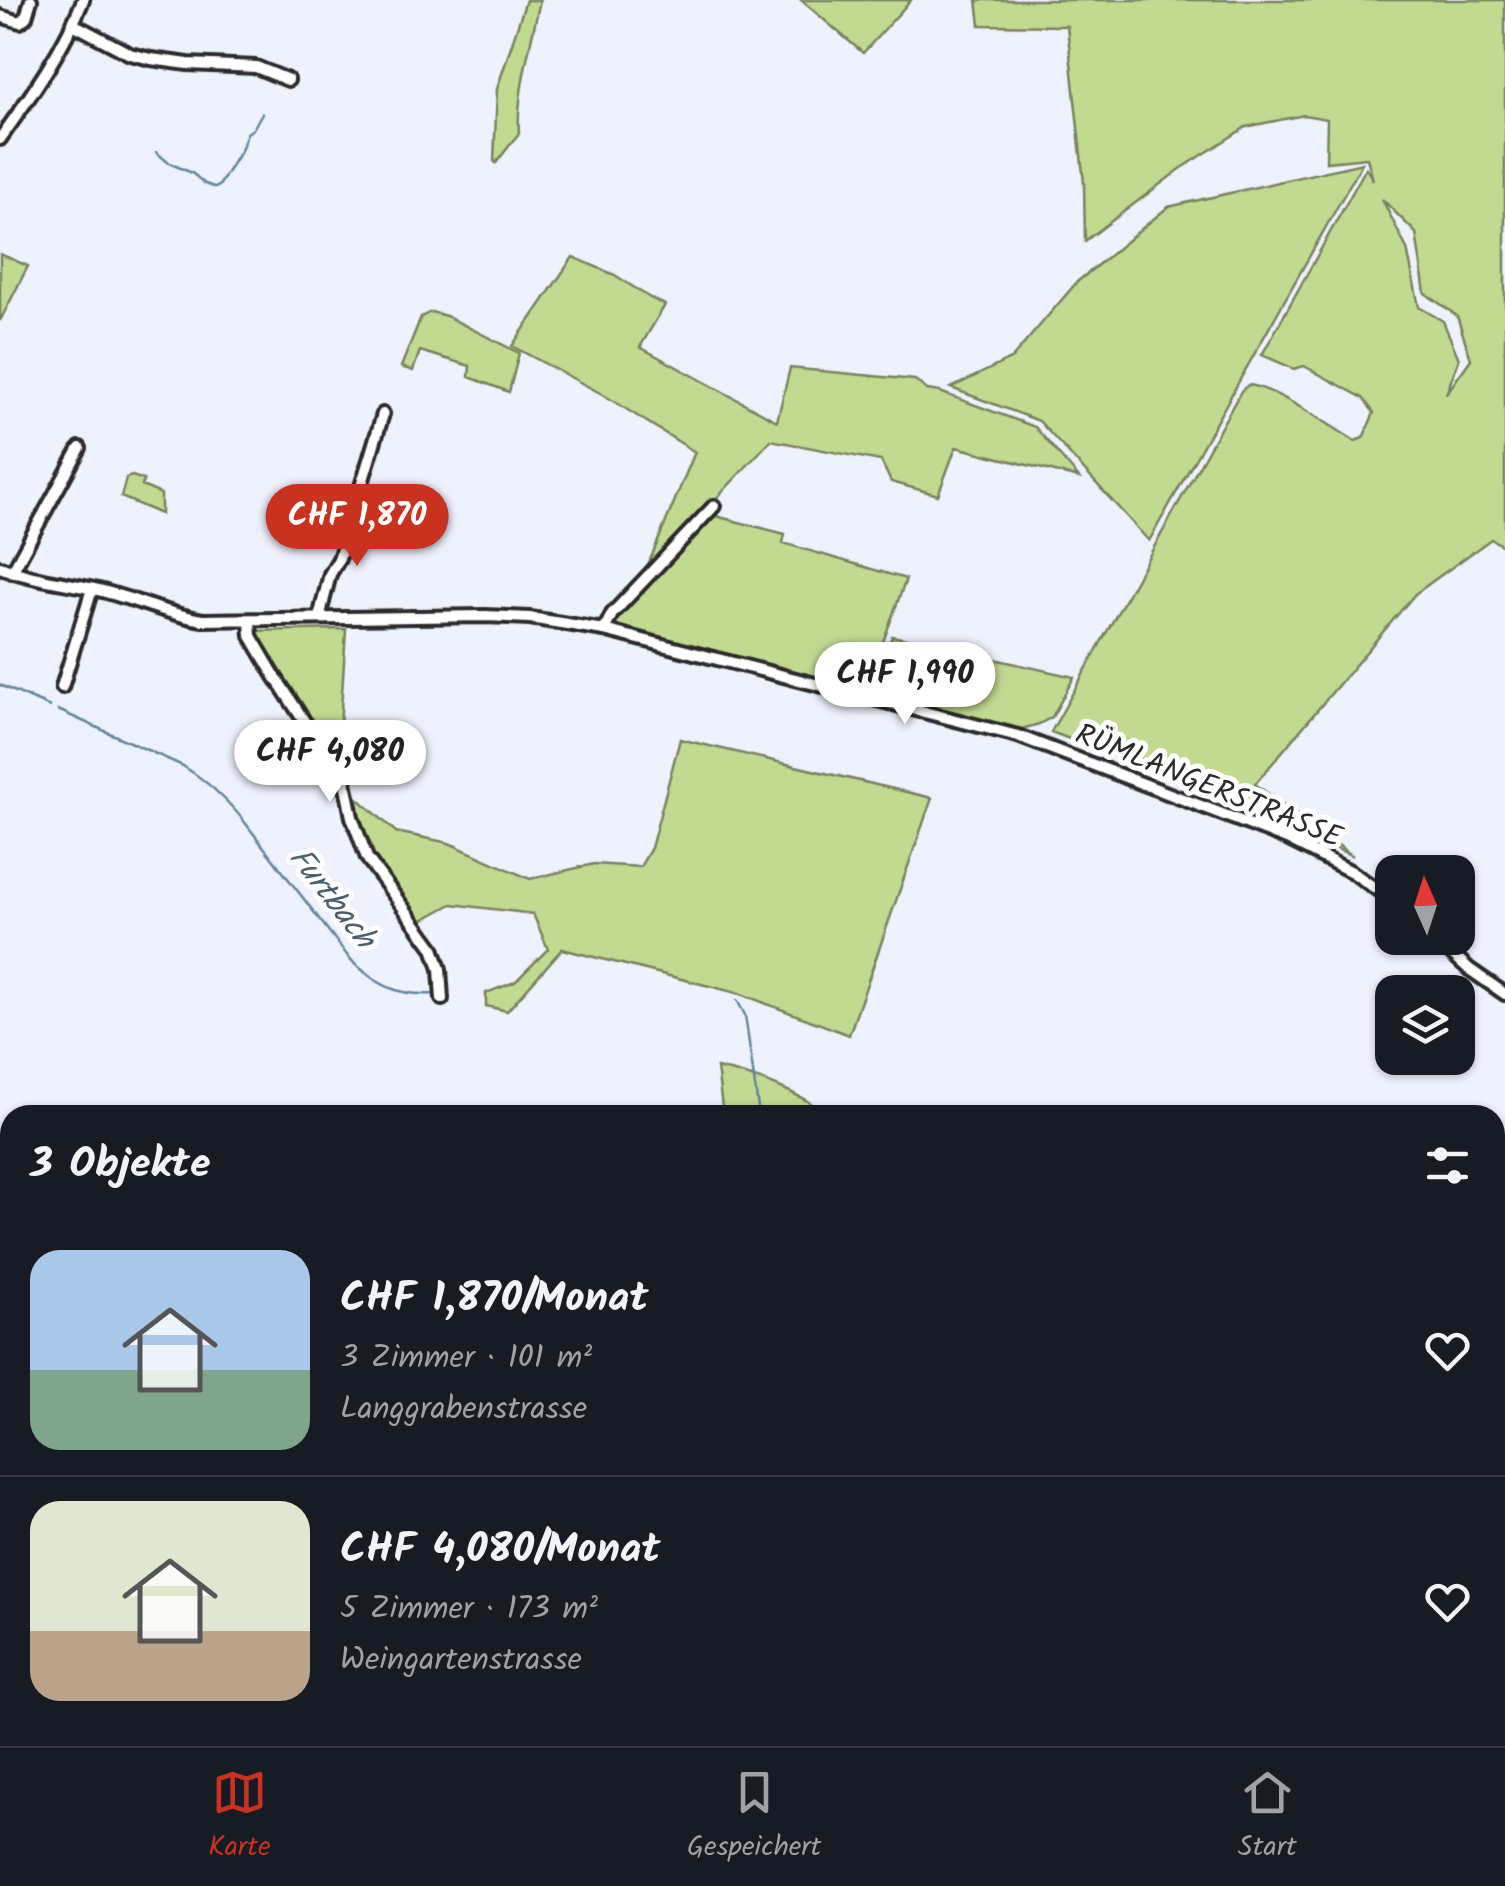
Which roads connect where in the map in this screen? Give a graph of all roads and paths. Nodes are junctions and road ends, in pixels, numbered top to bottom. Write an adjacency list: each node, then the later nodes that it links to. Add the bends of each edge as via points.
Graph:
1 (32, 0): 3 (street, via 20,22)
2 (83, 0): 4 (street)
3 (0, 16)
4 (73, 24): 5 (street, via 130,54 256,67); 6 (street)
5 (288, 80)
6 (0, 140)
7 (384, 414): 13 (street)
8 (80, 448): 11 (street)
9 (714, 506): 15 (street)
10 (0, 567): 11 (street, RÜMLANGERSTRASSE)
11 (12, 572): 12 (street, RÜMLANGERSTRASSE)
12 (92, 588): 14 (street, RÜMLANGERSTRASSE, via 190,618); 16 (street)
13 (320, 618): 14 (street, RÜMLANGERSTRASSE); 15 (street, RÜMLANGERSTRASSE, via 506,616)
14 (250, 620): 20 (street, via 274,675 344,777 367,858 433,948)
15 (604, 630): 17 (street, RÜMLANGERSTRASSE, via 1036,742 1287,839)
16 (62, 687)
17 (1375, 888)
18 (1454, 955): 19 (street)
19 (1505, 994)
20 (442, 999)

